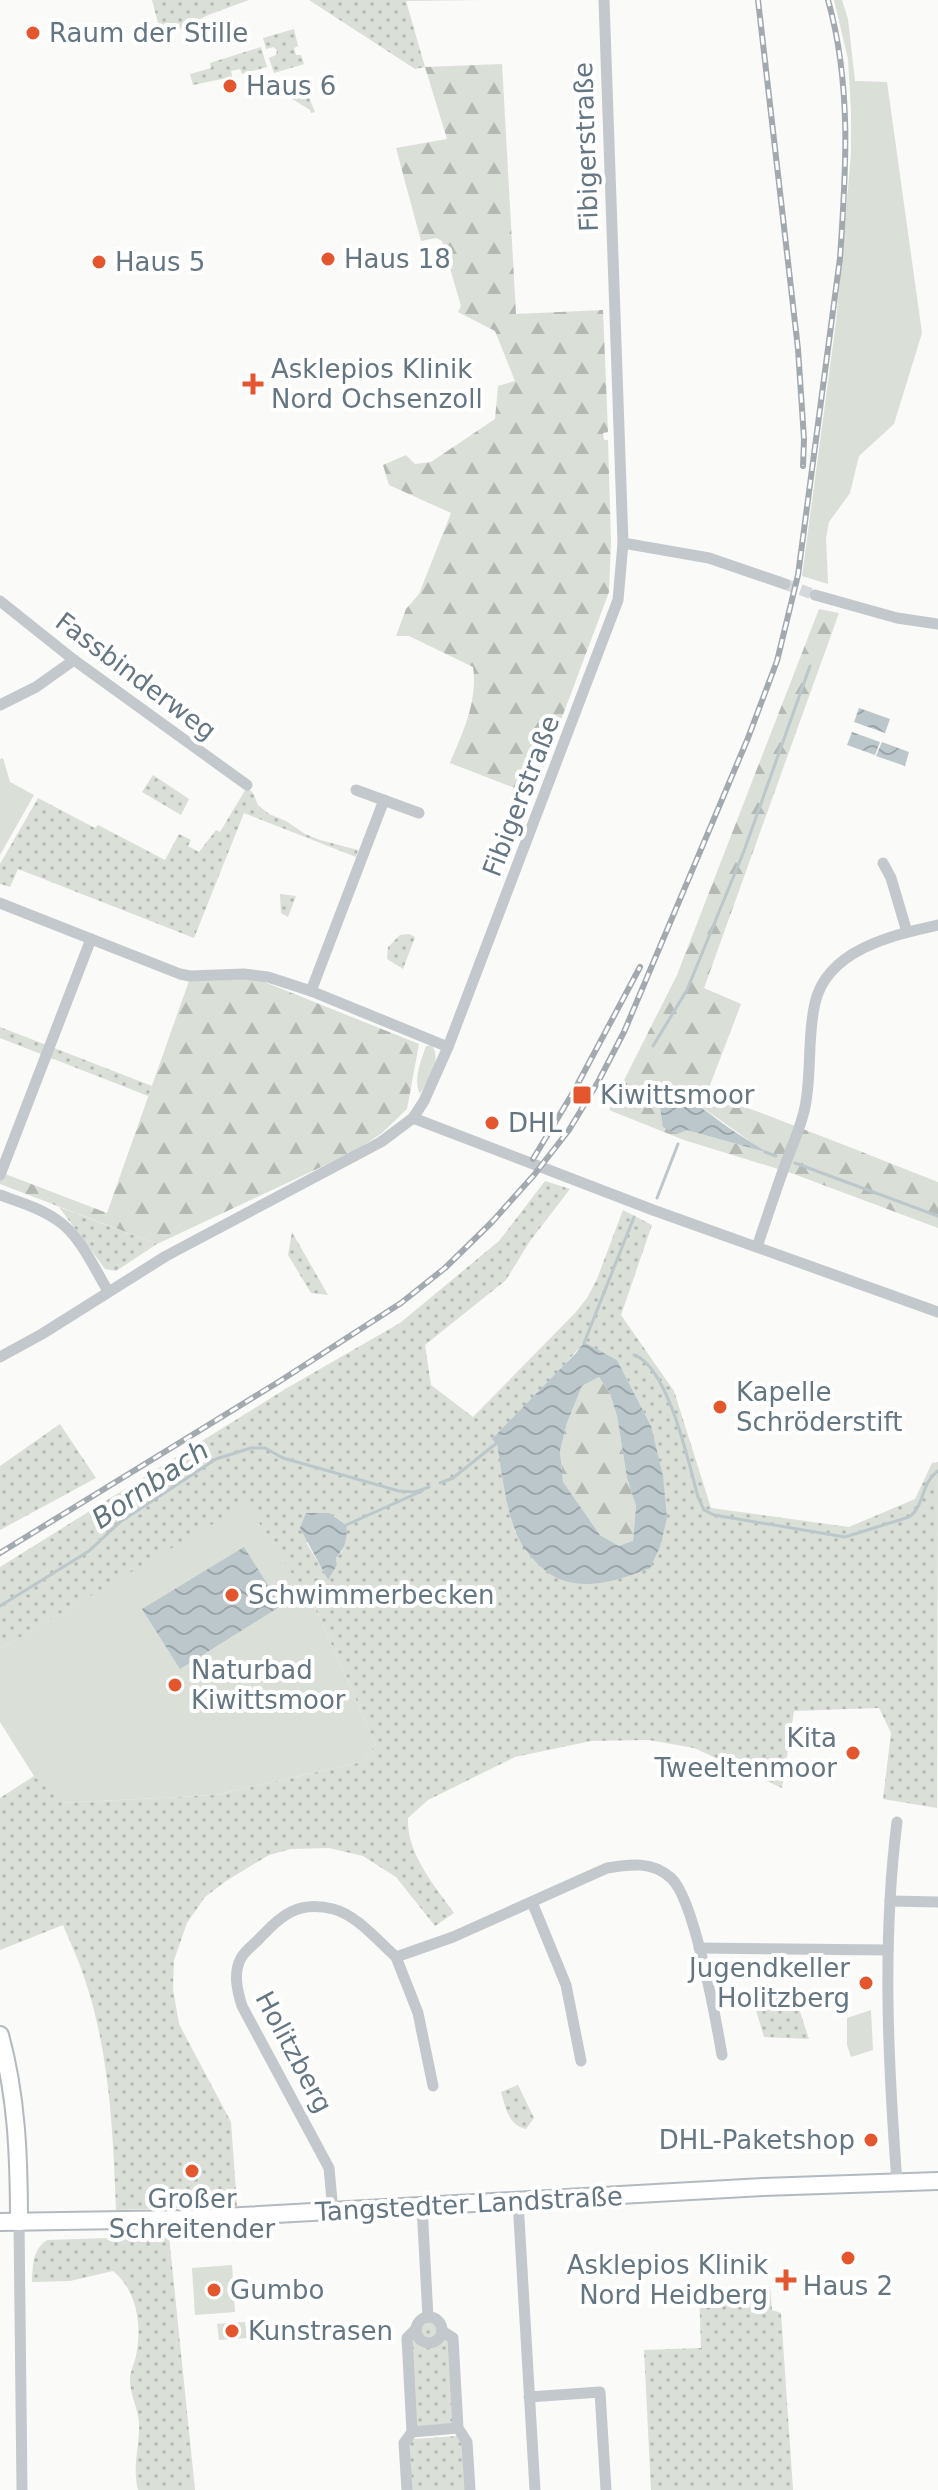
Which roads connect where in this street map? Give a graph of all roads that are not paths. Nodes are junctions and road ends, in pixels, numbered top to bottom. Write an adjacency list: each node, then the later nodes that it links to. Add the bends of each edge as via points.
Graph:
1 (604, 0): 2 (street, Fibigerstraße)
2 (623, 543): 3 (street, via 709,558); 19 (street, Fibigerstraße, via 618,600)
3 (785, 584)
4 (815, 595): 6 (street)
5 (0, 601): 7 (street, Fassbinderweg)
6 (938, 624)
7 (74, 660): 8 (street); 9 (street, Fassbinderweg)
8 (0, 705)
9 (247, 785)
10 (356, 790): 11 (street)
11 (384, 800): 12 (street); 18 (street)
12 (419, 813)
13 (883, 863): 16 (street)
14 (0, 903): 17 (street)
15 (938, 925): 16 (street)
16 (907, 932): 23 (street, via 840,961 820,986 804,1112)
17 (91, 939): 18 (street, via 180,974 256,976); 21 (street)
18 (311, 991): 19 (street)
19 (448, 1047): 20 (street, Fibigerstraße)
20 (413, 1118): 23 (street); 24 (street, Fibigerstraße, via 381,1142)
21 (0, 1175)
22 (0, 1195): 24 (street, via 60,1222)
23 (757, 1247): 25 (street)
24 (108, 1291): 26 (street, Fibigerstraße)
25 (938, 1312)
26 (0, 1357)
27 (897, 1822): 28 (street)
28 (890, 1901): 30 (street); 32 (street)
29 (532, 1902): 31 (street, via 607,1868 646,1864 681,1889); 33 (street); 36 (street, via 566,1985)
30 (938, 1902)
31 (699, 1948): 32 (street); 35 (street)
32 (888, 1950): 39 (street)
33 (396, 1957): 37 (street, Holitzberg, via 418,2013); 42 (street, Holitzberg, via 343,1912 307,1906 277,1921 241,1957 237,1971 242,2006 329,2168)
34 (0, 2035): 44 (street, via 18,2138)
35 (722, 2055)
36 (581, 2061)
37 (433, 2086)
38 (938, 2181): 39 (street, Tangstedter Landstraße)
39 (897, 2182): 40 (street, Tangstedter Landstraße)
40 (518, 2201): 41 (street, Tangstedter Landstraße); 48 (street)
41 (422, 2206): 42 (street, Tangstedter Landstraße); 45 (street)
42 (333, 2211): 44 (street, Tangstedter Landstraße)
43 (0, 2222): 44 (street, Tangstedter Landstraße)
44 (19, 2222): 51 (street)
45 (428, 2317): 46 (street); 47 (street, via 436,2319)
46 (416, 2329): 47 (street, via 429,2343); 50 (street, via 407,2338)
47 (442, 2331): 49 (street, via 453,2338)
48 (529, 2397): 54 (street); 55 (street, via 600,2392)
49 (458, 2428): 50 (street); 53 (street, via 467,2442)
50 (412, 2432): 52 (street, via 404,2443)
51 (22, 2490)
52 (407, 2490)
53 (470, 2490)
54 (535, 2490)
55 (606, 2490)

